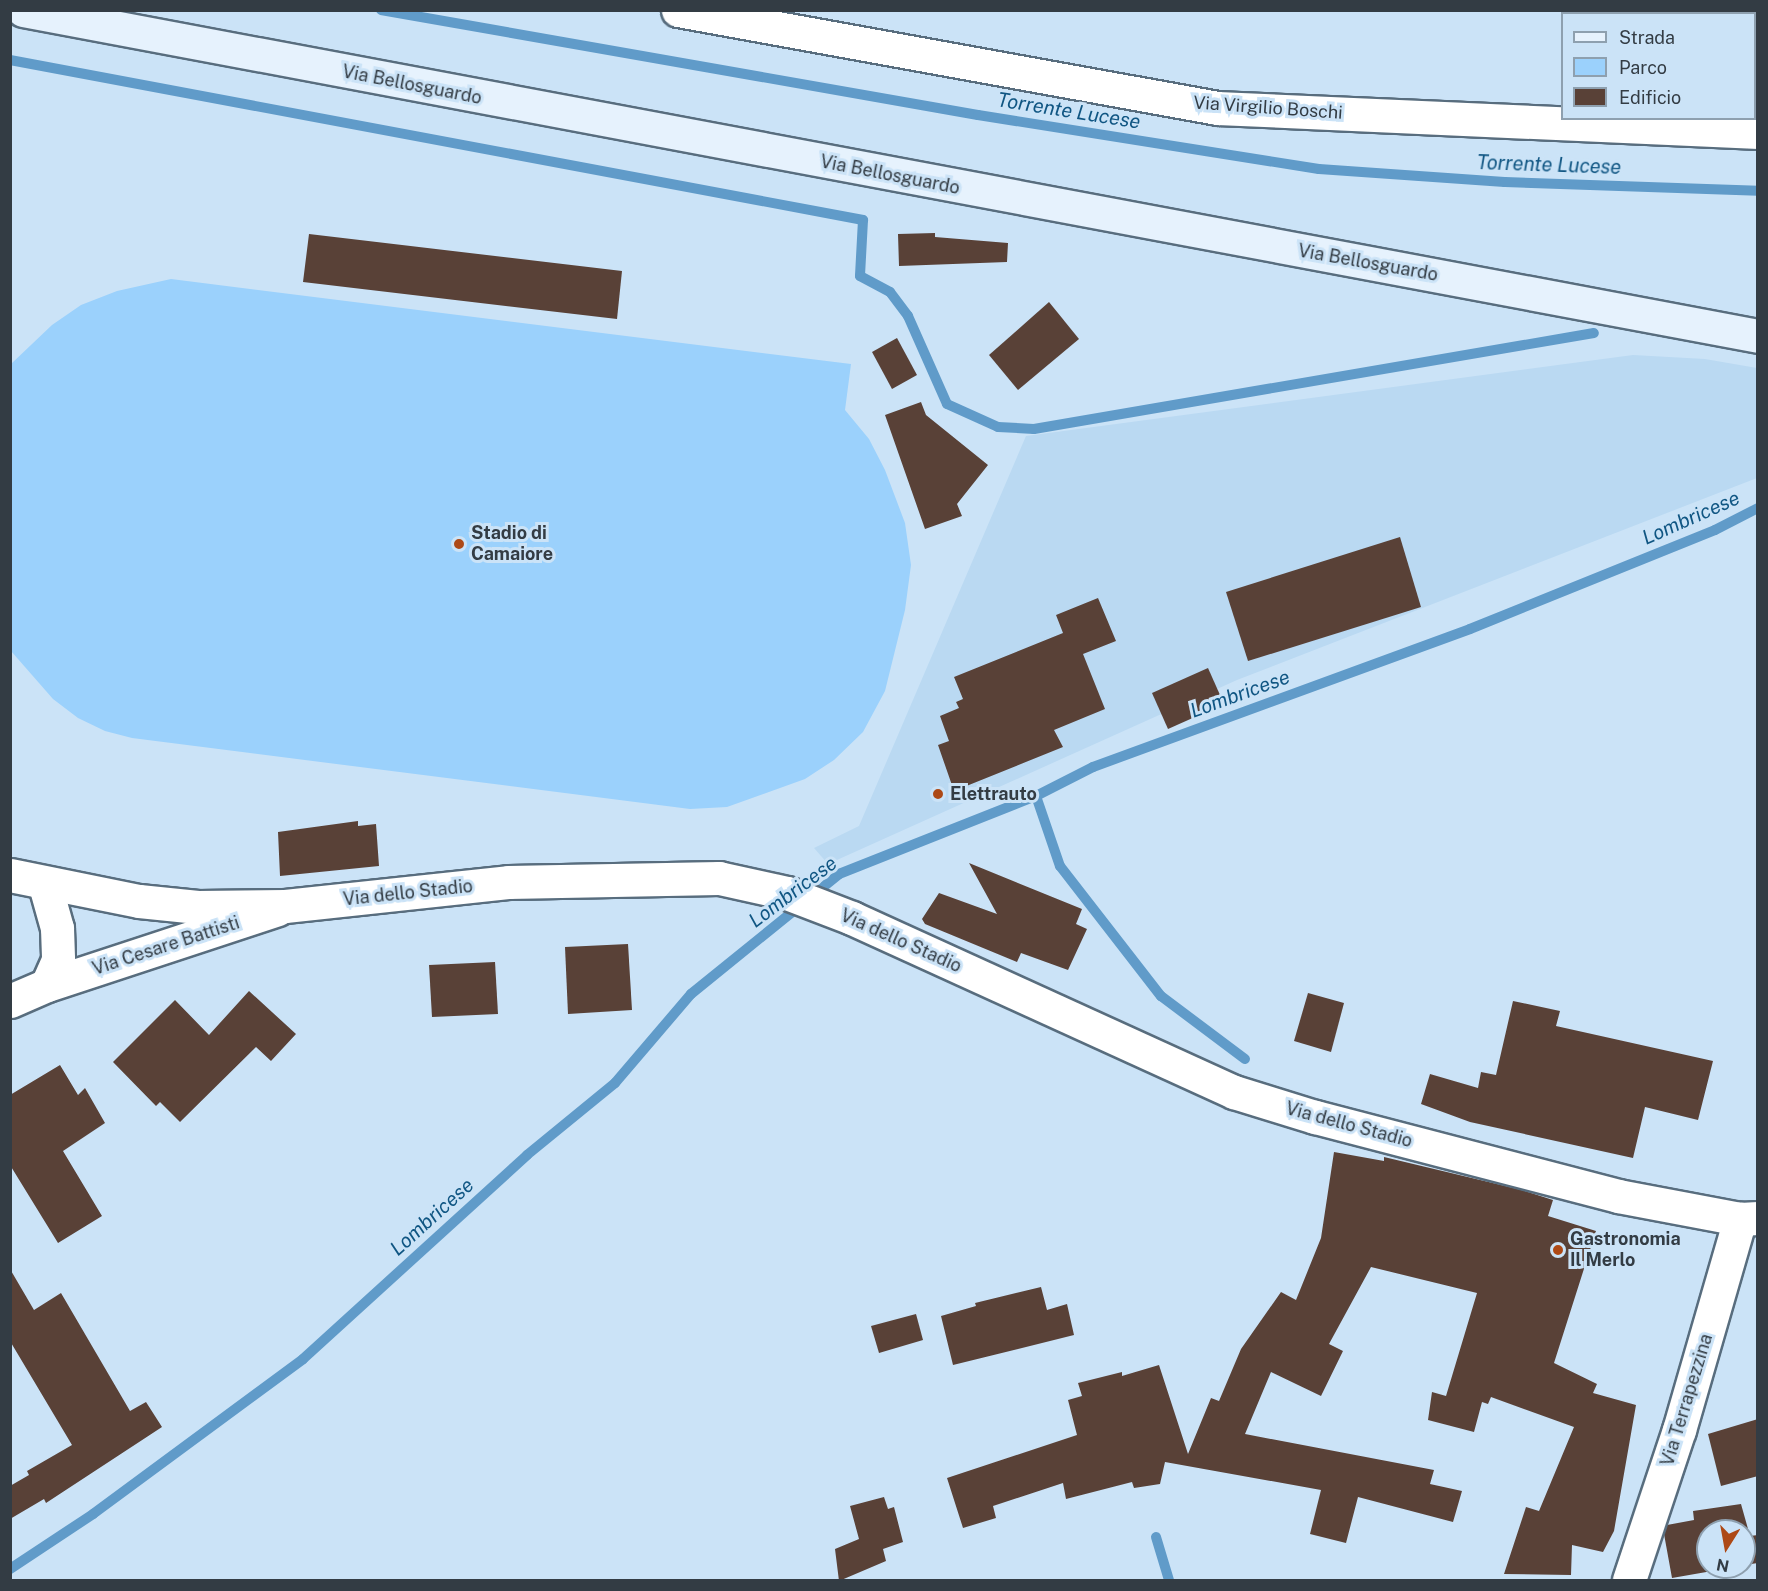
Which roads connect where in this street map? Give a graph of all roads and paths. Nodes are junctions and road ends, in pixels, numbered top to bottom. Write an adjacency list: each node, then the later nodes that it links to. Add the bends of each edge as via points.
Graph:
1 (23, 10): 4 (main road, Via Bellosguardo)
2 (678, 10): 3 (street, Via Virgilio Boschi, via 1216,108)
3 (1758, 132)
4 (1758, 336)
5 (10, 875): 6 (street, Via dello Stadio)
6 (45, 885): 7 (street, Via dello Stadio, via 198,907); 8 (street, via 57,928 58,960)
7 (285, 906): 8 (street, Via Cesare Battisti); 10 (street, Via dello Stadio, via 508,882 718,878 787,893 852,918 1234,1092 1618,1196)
8 (47, 985): 9 (street, Via Cesare Battisti)
9 (10, 1001)
10 (1749, 1219): 11 (street, Via Terrapezzina)
11 (1629, 1581)

